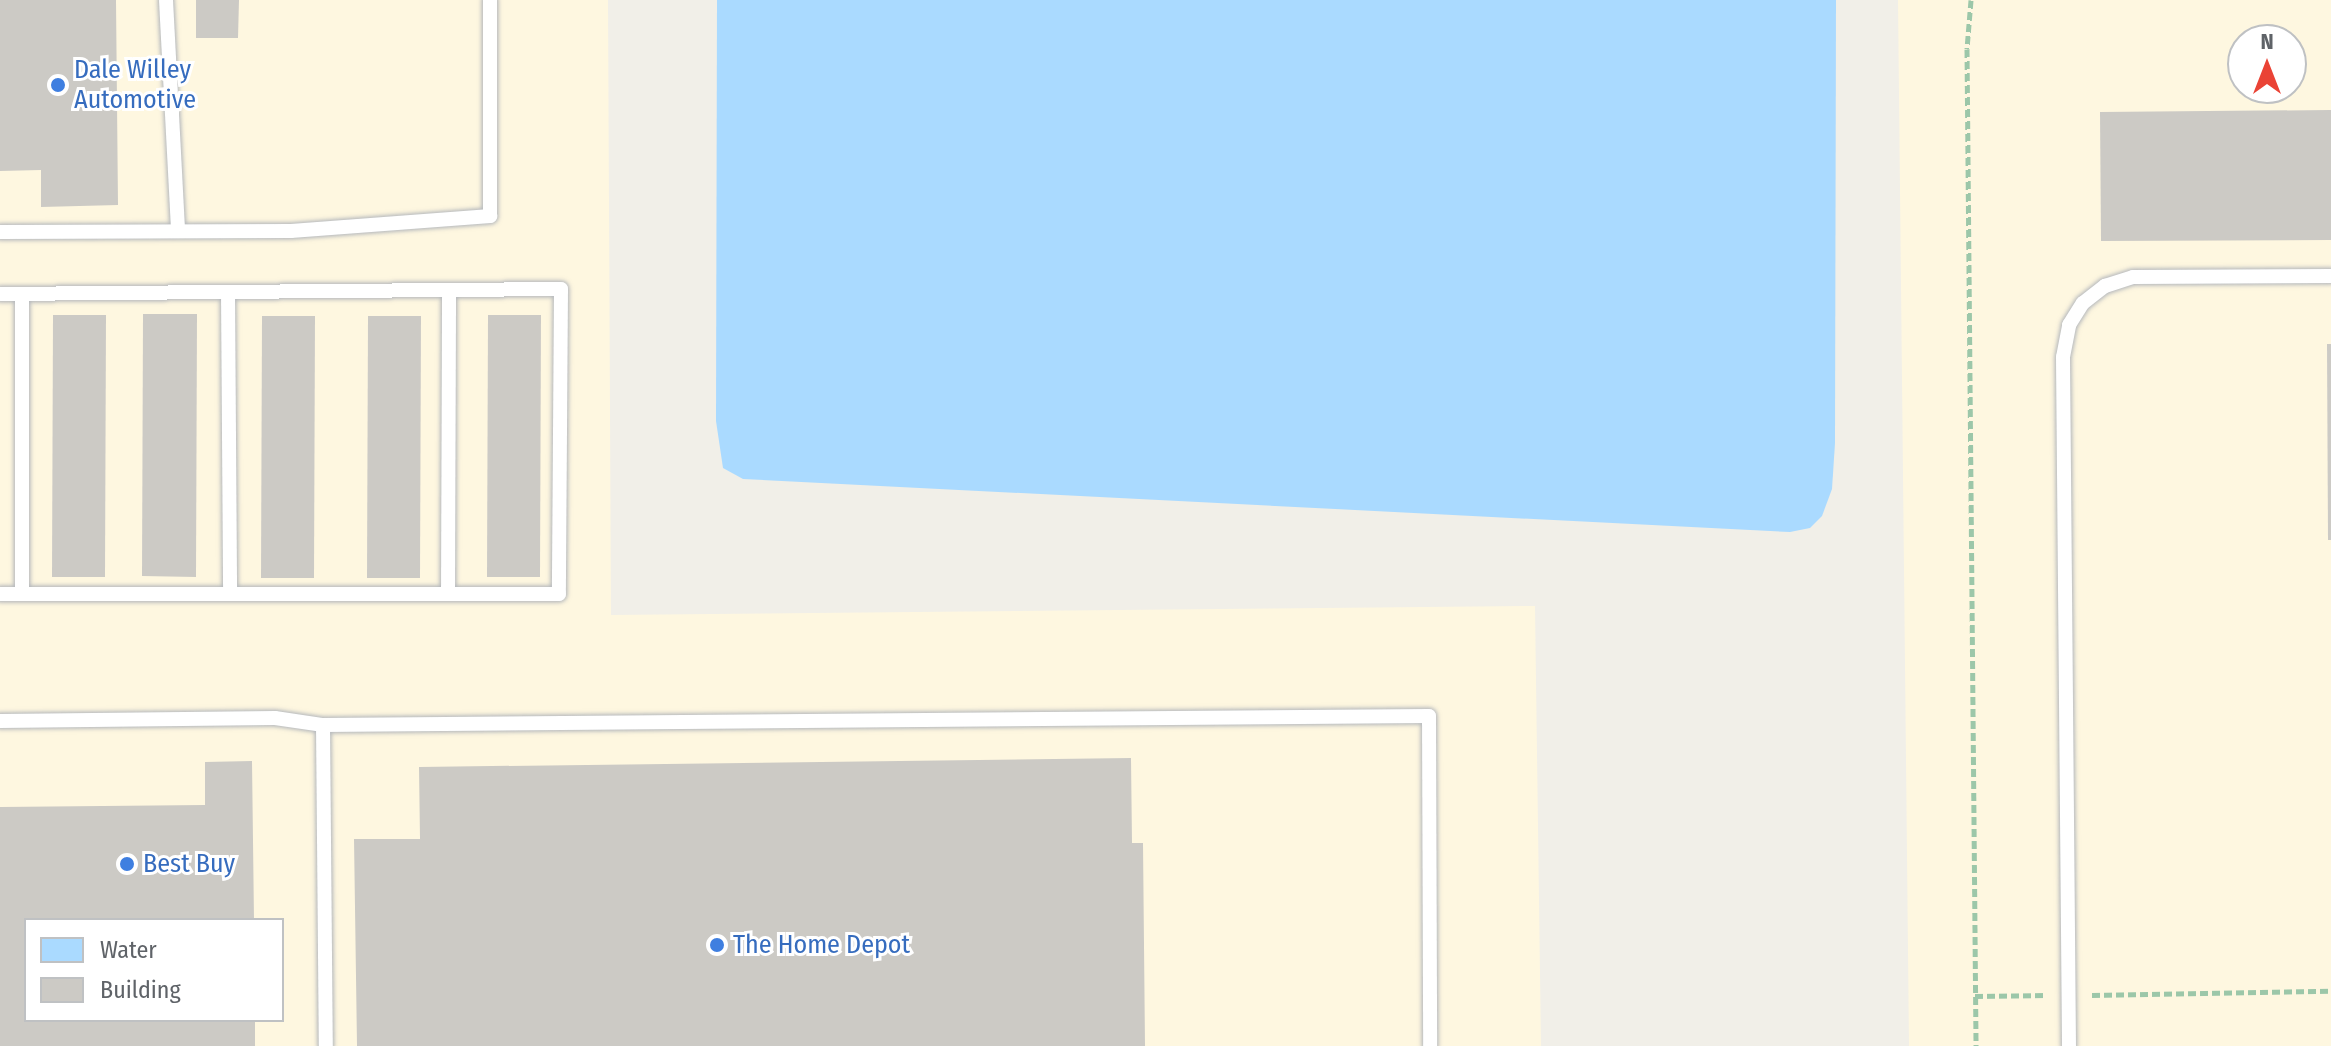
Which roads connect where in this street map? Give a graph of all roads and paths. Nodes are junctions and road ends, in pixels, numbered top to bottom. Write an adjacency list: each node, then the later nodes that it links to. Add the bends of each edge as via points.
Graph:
1 (166, 0): 4 (lane)
2 (490, 0): 4 (lane, via 490,216 291,231)
3 (1971, 0): 19 (path, via 1967,49)
4 (178, 228): 5 (lane)
5 (0, 232)
6 (2331, 276): 18 (lane, via 2133,277 2105,286 2083,303 2069,325 2063,357)
7 (449, 290): 8 (lane); 14 (lane); 14 (lane, via 561,289 559,594)
8 (228, 292): 10 (lane); 13 (lane)
9 (0, 294): 10 (lane)
10 (22, 294): 12 (lane)
11 (0, 594): 12 (lane)
12 (22, 594): 13 (lane)
13 (230, 594): 14 (lane)
14 (448, 594)
15 (0, 721): 16 (lane, via 275,718)
16 (323, 725): 20 (lane); 21 (lane, via 1429,716)
17 (2331, 991): 18 (path)
18 (2069, 995): 19 (path); 23 (lane)
19 (1975, 996): 22 (path)
20 (326, 1046)
21 (1430, 1046)
22 (1976, 1046)
23 (2069, 1046)

